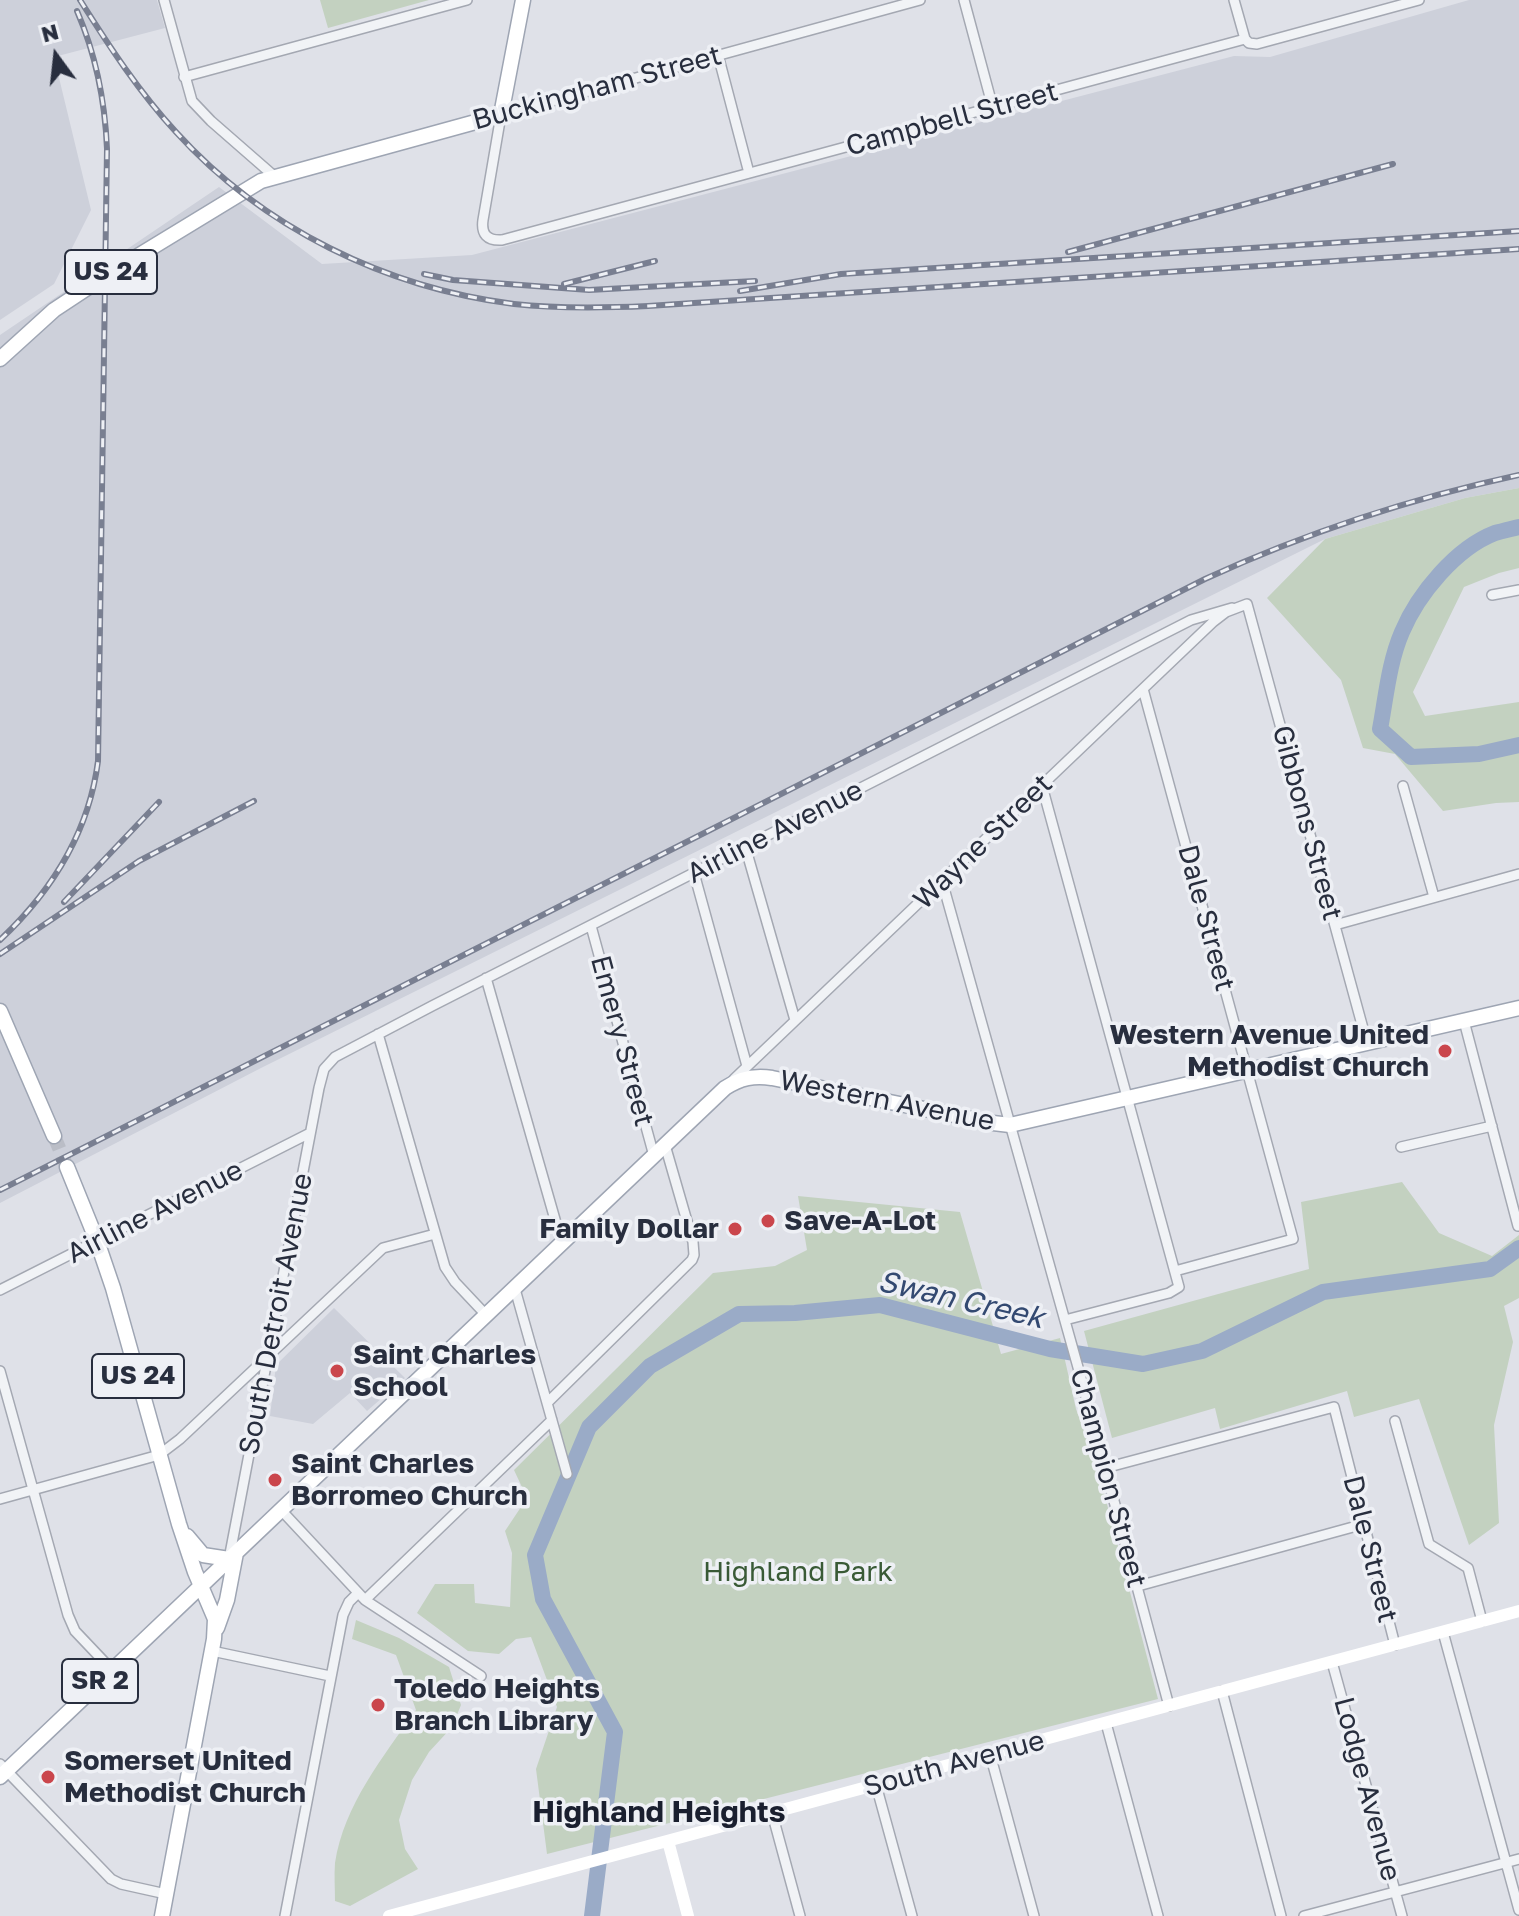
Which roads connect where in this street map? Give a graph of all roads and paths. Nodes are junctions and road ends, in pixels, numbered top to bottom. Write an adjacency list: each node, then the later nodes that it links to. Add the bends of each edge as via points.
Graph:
1 (164, 0): 10 (street)
2 (467, 0): 10 (street)
3 (523, 0): 12 (main road)
4 (920, 0): 9 (street, Buckingham Street)
5 (964, 0): 11 (street)
6 (1234, 0): 8 (street)
7 (1419, 0): 8 (street, Campbell Street, via 1257,44)
8 (1245, 39): 11 (street, Campbell Street)
9 (718, 55): 12 (street, Buckingham Street); 13 (street)
10 (184, 77): 14 (street, via 197,108)
11 (993, 108): 13 (street, Campbell Street)
12 (501, 115): 13 (street, Campbell Street, via 482,227 491,240); 14 (main road, Buckingham Street / US 24)
13 (749, 173)
14 (274, 176): 15 (main road, US 24, via 54,310)
15 (0, 359)
16 (1519, 590): 17 (street)
17 (1492, 595)
18 (1247, 604): 19 (street, Wayne Street); 28 (street, Gibbons Street)
19 (1232, 608): 20 (street, Wayne Street); 23 (street, Airline Avenue, via 1191,620)
20 (1143, 689): 21 (street, Wayne Street); 39 (street, Dale Street)
21 (1042, 786): 26 (street, Wayne Street); 41 (street)
22 (1403, 786): 27 (street)
23 (745, 846): 24 (street, Airline Avenue); 33 (street)
24 (694, 873): 29 (street, Airline Avenue); 37 (street)
25 (1519, 874): 27 (street)
26 (942, 881): 33 (street, Wayne Street); 42 (street, Champion Street)
27 (1434, 897): 28 (street)
28 (1335, 925): 36 (street, Gibbons Street)
29 (591, 926): 30 (street, Airline Avenue); 47 (street, Emery Street)
30 (486, 978): 35 (street, Airline Avenue); 52 (street)
31 (1519, 1008): 34 (main road, Western Avenue / SR 2)
32 (0, 1011): 45 (main road)
33 (795, 1020): 37 (street, Wayne Street)
34 (1464, 1021): 36 (main road, Western Avenue / SR 2); 43 (street)
35 (378, 1034): 38 (street, Airline Avenue, via 335,1057); 50 (street)
36 (1367, 1043): 39 (main road, Western Avenue / SR 2)
37 (747, 1066): 40 (street, Wayne Street)
38 (324, 1069): 44 (street, South Detroit Avenue)
39 (1248, 1071): 41 (main road, Western Avenue / SR 2); 53 (street, Dale Street, via 1293,1239)
40 (725, 1088): 42 (main road, Western Avenue / SR 2, via 741,1079 765,1077); 47 (main road, SR 2)
41 (1128, 1099): 42 (main road, Western Avenue / SR 2); 53 (street)
42 (1010, 1125): 57 (street, Champion Street)
43 (1492, 1126): 46 (street); 49 (street)
44 (310, 1133): 51 (street, Airline Avenue); 58 (street, South Detroit Avenue)
45 (54, 1136)
46 (1401, 1147)
47 (660, 1151): 52 (main road, SR 2); 60 (street, Emery Street, via 691,1232 692,1260)
48 (67, 1167): 51 (main road, US 24)
49 (1518, 1226)
50 (435, 1234): 56 (street, via 445,1267); 58 (street, via 383,1248)
51 (97, 1241): 55 (street, Airline Avenue); 63 (main road, US 24)
52 (562, 1244): 54 (main road, SR 2)
53 (1175, 1271): 57 (street, via 1179,1287 1169,1293)
54 (515, 1289): 56 (main road, SR 2); 60 (street)
55 (0, 1290)
56 (487, 1316): 68 (main road, SR 2)
57 (1065, 1320): 64 (street, Champion Street)
58 (268, 1357): 63 (street); 71 (street, South Detroit Avenue)
59 (0, 1371): 66 (street)
60 (547, 1403): 61 (street)
61 (552, 1420): 65 (street); 74 (street)
62 (1395, 1421): 76 (street, via 1429,1544 1468,1568)
63 (159, 1455): 66 (street); 69 (main road, US 24)
64 (1105, 1468): 70 (street, Dale Street, via 1334,1407); 72 (street, Champion Street)
65 (567, 1474)
66 (33, 1490): 67 (street); 82 (street, via 75,1631)
67 (0, 1499)
68 (282, 1511): 71 (main road, SR 2); 74 (street)
69 (179, 1524): 71 (main road, via 203,1555); 73 (main road, US 24)
70 (1364, 1524): 72 (street); 79 (street, Dale Street)
71 (233, 1556): 73 (main road, SR 2); 77 (main road, via 227,1600)
72 (1138, 1586): 86 (street, Champion Street)
73 (201, 1587): 77 (main road, US 24, via 213,1610); 82 (main road, SR 2)
74 (362, 1597): 83 (street, via 349,1602 343,1615); 84 (street)
75 (1519, 1611): 76 (street, South Avenue)
76 (1482, 1621): 78 (street, South Avenue)
77 (215, 1632): 80 (main road, US 24)
78 (1443, 1632): 79 (street, South Avenue); 94 (street)
79 (1395, 1645): 81 (street, South Avenue)
80 (212, 1651): 83 (street); 96 (main road, US 24)
81 (1332, 1662): 85 (street, South Avenue); 95 (street, Lodge Avenue)
82 (112, 1670): 89 (main road, SR 2)
83 (330, 1676): 99 (street)
84 (481, 1676)
85 (1222, 1691): 86 (street, South Avenue); 106 (street)
86 (1169, 1706): 87 (street, South Avenue)
87 (1106, 1723): 88 (street, South Avenue); 105 (street)
88 (990, 1754): 90 (street, South Avenue); 104 (street)
89 (2, 1770): 96 (street, via 111,1879)
90 (876, 1785): 91 (street, South Avenue); 103 (street)
91 (772, 1813): 92 (street, South Avenue); 102 (street)
92 (668, 1841): 100 (street, South Avenue); 101 (street)
93 (1519, 1859): 94 (street)
94 (1506, 1862): 95 (street); 97 (street)
95 (1395, 1892): 107 (street); 108 (street, Lodge Avenue)
96 (166, 1894): 98 (main road, US 24)
97 (1519, 1910)
98 (162, 1916)
99 (285, 1916)
100 (389, 1916)
101 (688, 1916)
102 (800, 1916)
103 (912, 1916)
104 (1034, 1916)
105 (1158, 1916)
106 (1281, 1916)
107 (1304, 1916)
108 (1402, 1916)

